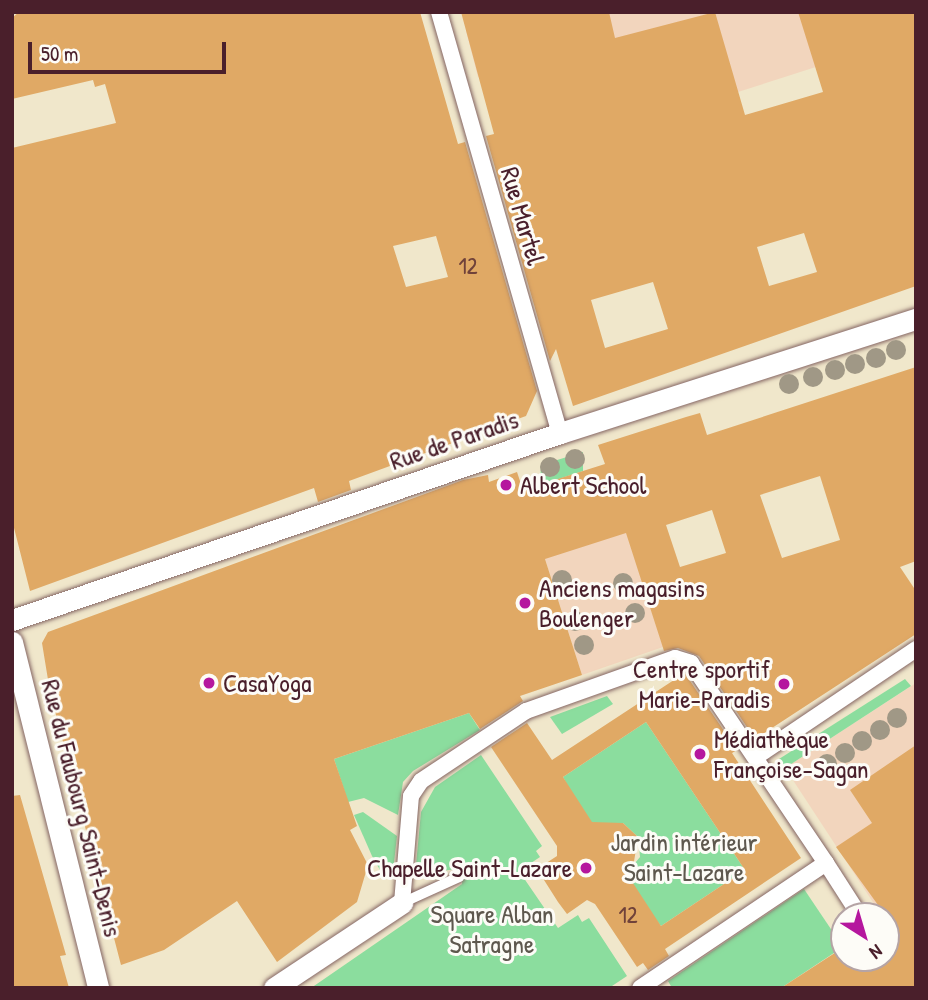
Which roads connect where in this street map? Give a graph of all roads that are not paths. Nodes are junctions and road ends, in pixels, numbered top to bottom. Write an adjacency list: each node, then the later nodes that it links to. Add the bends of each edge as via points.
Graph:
1 (439, 12): 3 (street, Rue Martel)
2 (916, 319): 3 (street, Rue de Paradis)
3 (560, 433): 4 (street, Rue de Paradis)
4 (12, 620)
5 (12, 642): 12 (street, Rue du Faubourg Saint-Denis)
6 (916, 649): 7 (street)
7 (756, 757): 8 (street); 11 (street, via 691,663 675,658 526,711 435,770 411,796)
8 (826, 863): 10 (street); 14 (street)
9 (459, 877): 11 (lane)
10 (851, 902)
11 (402, 903): 13 (street)
12 (98, 988)
13 (274, 988)
14 (640, 988)

